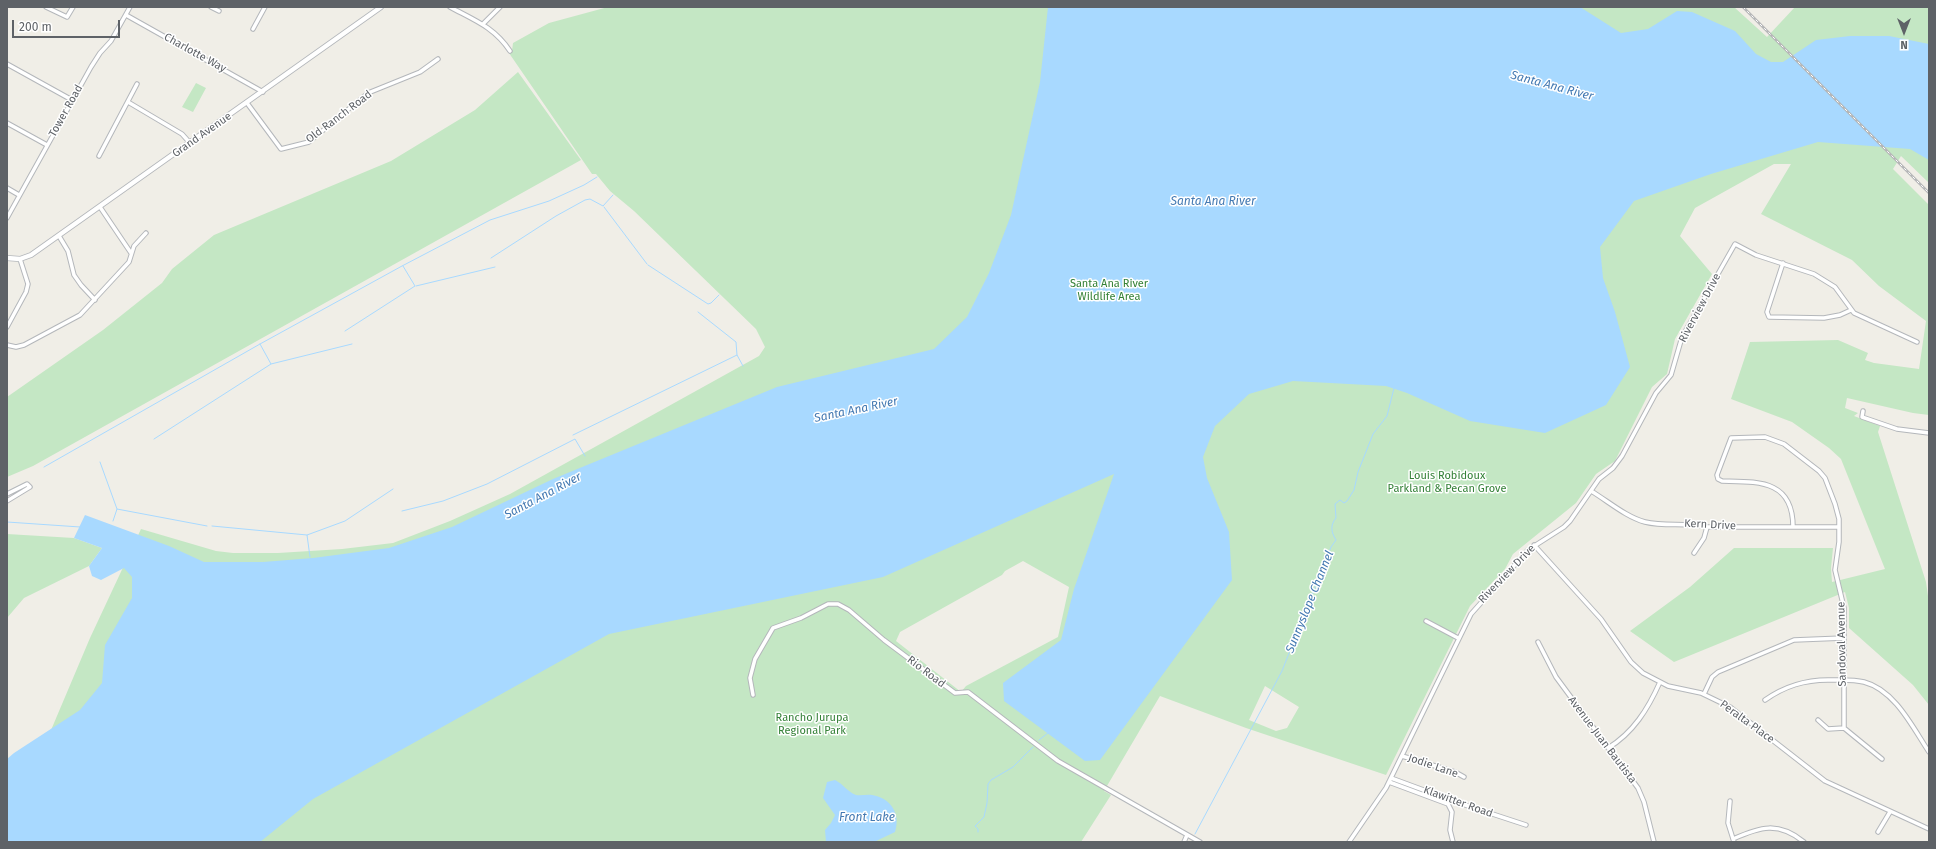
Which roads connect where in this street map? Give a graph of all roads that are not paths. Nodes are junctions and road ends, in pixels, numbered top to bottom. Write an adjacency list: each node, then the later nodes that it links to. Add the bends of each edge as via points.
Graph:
1 (46, 7): 2 (street, via 68,17)
2 (73, 7)
3 (130, 7): 10 (street, Tower Road)
4 (212, 7): 9 (street)
5 (265, 7): 12 (street)
6 (381, 7): 17 (street, Grand Avenue)
7 (450, 7): 11 (street)
8 (500, 7): 11 (street)
9 (218, 11)
10 (126, 15): 17 (street, Charlotte Way); 18 (street, Tower Road, via 111,41 100,52)
11 (483, 24): 13 (street, via 502,38)
12 (253, 29)
13 (510, 51)
14 (438, 59): 20 (street, Old Ranch Road, via 420,72 368,93 309,142 281,149)
15 (7, 64): 18 (street)
16 (137, 84): 19 (street)
17 (263, 92): 20 (street, Grand Avenue)
18 (72, 100): 23 (street, Tower Road)
19 (128, 102): 22 (street, via 182,134); 24 (street)
20 (247, 103): 22 (street, Grand Avenue)
21 (7, 123): 23 (street)
22 (190, 143): 27 (street, Grand Avenue)
23 (47, 145): 26 (street, Tower Road)
24 (99, 156)
25 (7, 188): 26 (street)
26 (19, 195): 28 (street, Tower Road)
27 (100, 207): 30 (street, Grand Avenue); 31 (street)
28 (7, 218)
29 (146, 233): 31 (street)
30 (59, 236): 33 (street, Grand Avenue, via 31,255); 35 (street, via 68,250 74,275)
31 (131, 253): 35 (street, via 129,262)
32 (7, 258): 33 (street)
33 (20, 259): 37 (street, via 28,284)
34 (1783, 263): 36 (street, via 1825,280 1840,294); 36 (street, via 1767,311 1769,317 1824,318); 42 (street, Riverview Drive, via 1756,255 1735,244 1682,338 1671,375 1656,393 1620,460 1599,479)
35 (95, 300): 39 (street, via 70,322 16,347)
36 (1851, 310): 38 (street)
37 (7, 327)
38 (1917, 342)
39 (7, 345)
40 (1863, 411): 41 (street, via 1862,417 1897,430)
41 (1929, 433)
42 (1591, 491): 45 (street, Kern Drive, via 1639,520 1651,523 1690,523); 48 (street, Riverview Drive, via 1564,527)
43 (7, 494): 44 (street, via 27,484 30,488)
44 (7, 501)
45 (1707, 527): 46 (street, Kern Drive); 49 (street, via 1704,538)
46 (1793, 527): 47 (street, Kern Drive); 47 (street, Sandoval Avenue, via 1792,512 1787,500 1769,485 1718,479 1717,475 1731,438 1765,437 1776,440 1814,465 1825,478 1836,504)
47 (1838, 527): 52 (street, Sandoval Avenue, via 1835,570 1844,608)
48 (1534, 545): 51 (street, Riverview Drive, via 1477,606); 55 (street, Peralta Place, via 1601,619 1631,662 1643,673)
49 (1694, 553)
50 (1426, 620): 51 (street)
51 (1458, 638): 63 (street, Riverview Drive)
52 (1844, 638): 54 (street, Sandoval Avenue); 56 (street, via 1802,639 1779,645 1718,672 1712,677)
53 (1538, 642): 61 (street, Avenue Juan Bautista, via 1556,677)
54 (1844, 680): 58 (street, via 1802,682); 60 (street, Sandoval Avenue); 62 (street, via 1864,681 1884,692 1903,713)
55 (1660, 682): 56 (street, Peralta Place); 61 (street, via 1635,725)
56 (1704, 694): 71 (street, Peralta Place, via 1730,707 1825,781)
57 (753, 695): 75 (street, Rio Road, via 750,678 755,659 773,628 801,618 828,604 838,604 955,693 968,692 1058,761)
58 (1765, 700)
59 (1818, 720): 60 (street, via 1828,729)
60 (1844, 728): 64 (street)
61 (1608, 748): 81 (street, Avenue Juan Bautista, via 1638,788)
62 (1929, 752)
63 (1402, 756): 65 (street, Jodie Lane); 66 (street, Riverview Drive)
64 (1882, 759)
65 (1464, 777)
66 (1391, 778): 67 (street, Riverview Drive); 68 (street, Klawitter Road)
67 (1389, 782): 70 (street); 79 (street, Riverview Drive)
68 (1451, 800): 70 (street); 72 (street, Klawitter Road)
69 (1730, 801): 76 (street, via 1728,823)
70 (1449, 805): 80 (street, via 1452,812 1450,830)
71 (1890, 812): 73 (street, Peralta Place); 74 (street)
72 (1526, 825)
73 (1929, 829)
74 (1878, 832)
75 (1189, 836): 77 (street); 78 (street, Rio Road)
76 (1734, 841): 82 (street, via 1753,830 1778,828)
77 (1184, 842)
78 (1200, 842)
79 (1349, 842)
80 (1453, 842)
81 (1654, 842)
82 (1804, 842)

